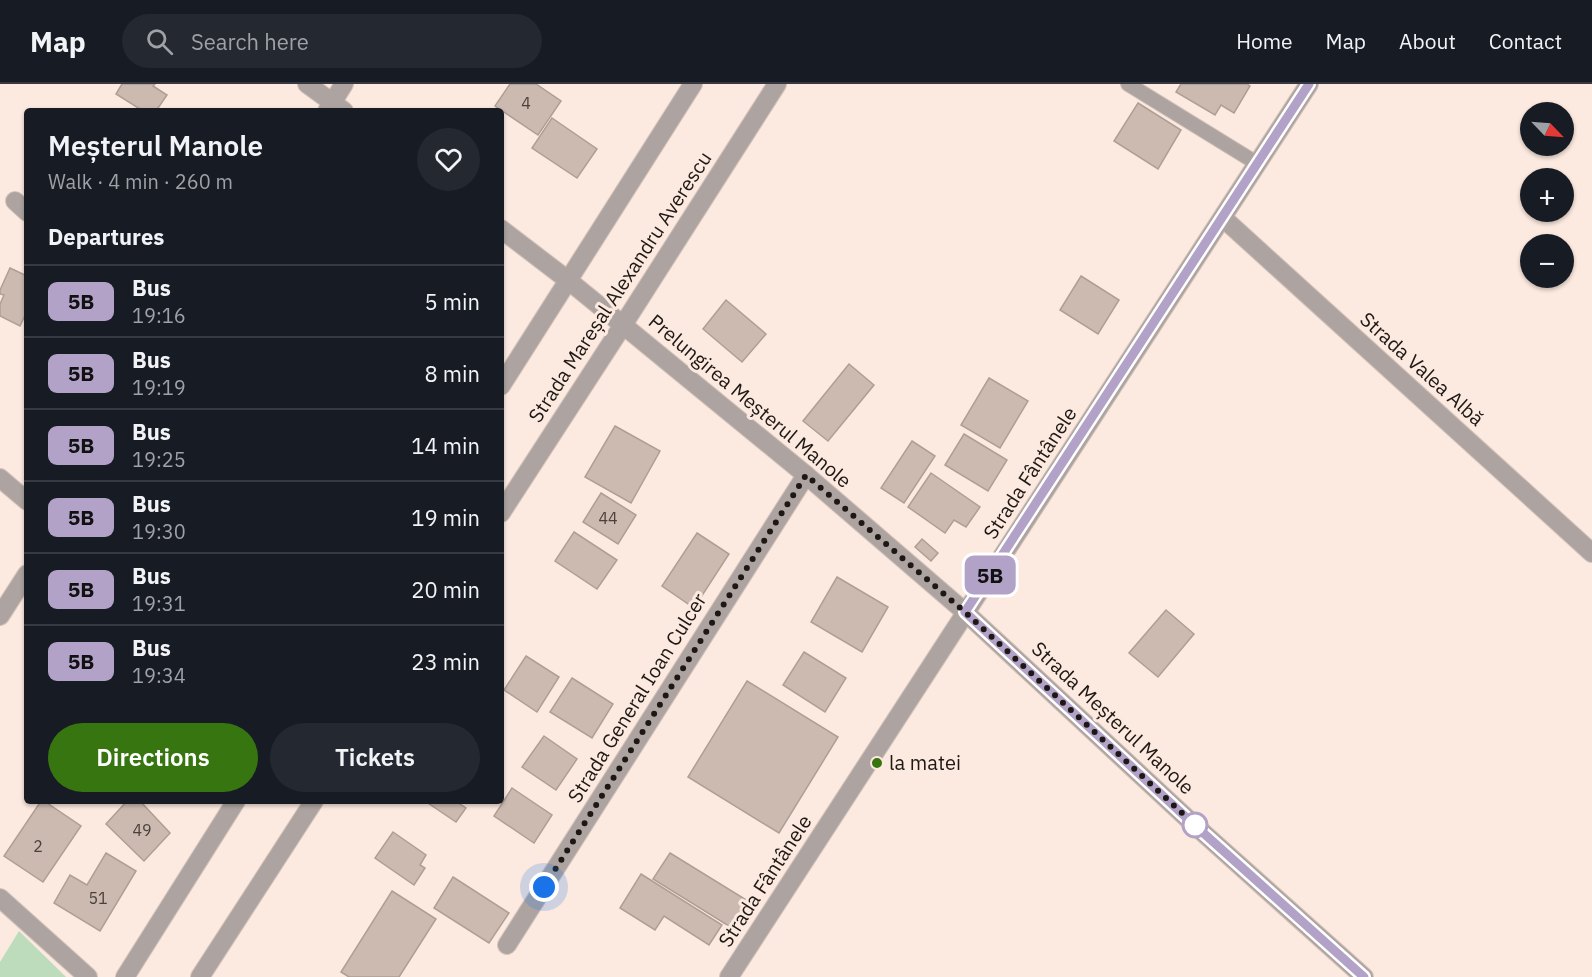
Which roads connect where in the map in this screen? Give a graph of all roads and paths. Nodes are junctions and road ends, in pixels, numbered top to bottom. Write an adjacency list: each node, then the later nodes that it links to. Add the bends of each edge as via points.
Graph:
1 (307, 84): 7 (street)
2 (344, 84): 7 (street)
3 (693, 84): 11 (street)
4 (777, 84): 12 (street, Strada Mareșal Alexandru Averescu)
5 (1128, 84): 8 (lane)
6 (1309, 84): 8 (street, Strada Fântânele)
7 (334, 108)
8 (1258, 164): 9 (street, Strada Fântânele)
9 (1223, 218): 18 (street, Strada Valea Albă); 20 (street, Strada Fântânele)
10 (504, 231): 11 (street, Prelungirea Meșterul Manole)
11 (569, 281): 12 (street, Prelungirea Meșterul Manole); 13 (street)
12 (623, 325): 14 (street, Prelungirea Meșterul Manole); 17 (street, Strada Mareșal Alexandru Averescu)
13 (504, 381)
14 (806, 475): 20 (street, Prelungirea Meșterul Manole); 25 (street, Strada General Ioan Culcer)
15 (0, 478): 16 (street)
16 (24, 498)
17 (504, 508)
18 (1592, 553)
19 (24, 579): 21 (street)
20 (965, 612): 29 (street, Strada Fântânele); 30 (street, Strada Meșterul Manole)
21 (0, 616)
22 (234, 804): 27 (street)
23 (312, 804): 28 (street)
24 (0, 898): 26 (street)
25 (507, 945)
26 (88, 977)
27 (125, 977)
28 (200, 977)
29 (729, 977)
30 (1364, 977)

